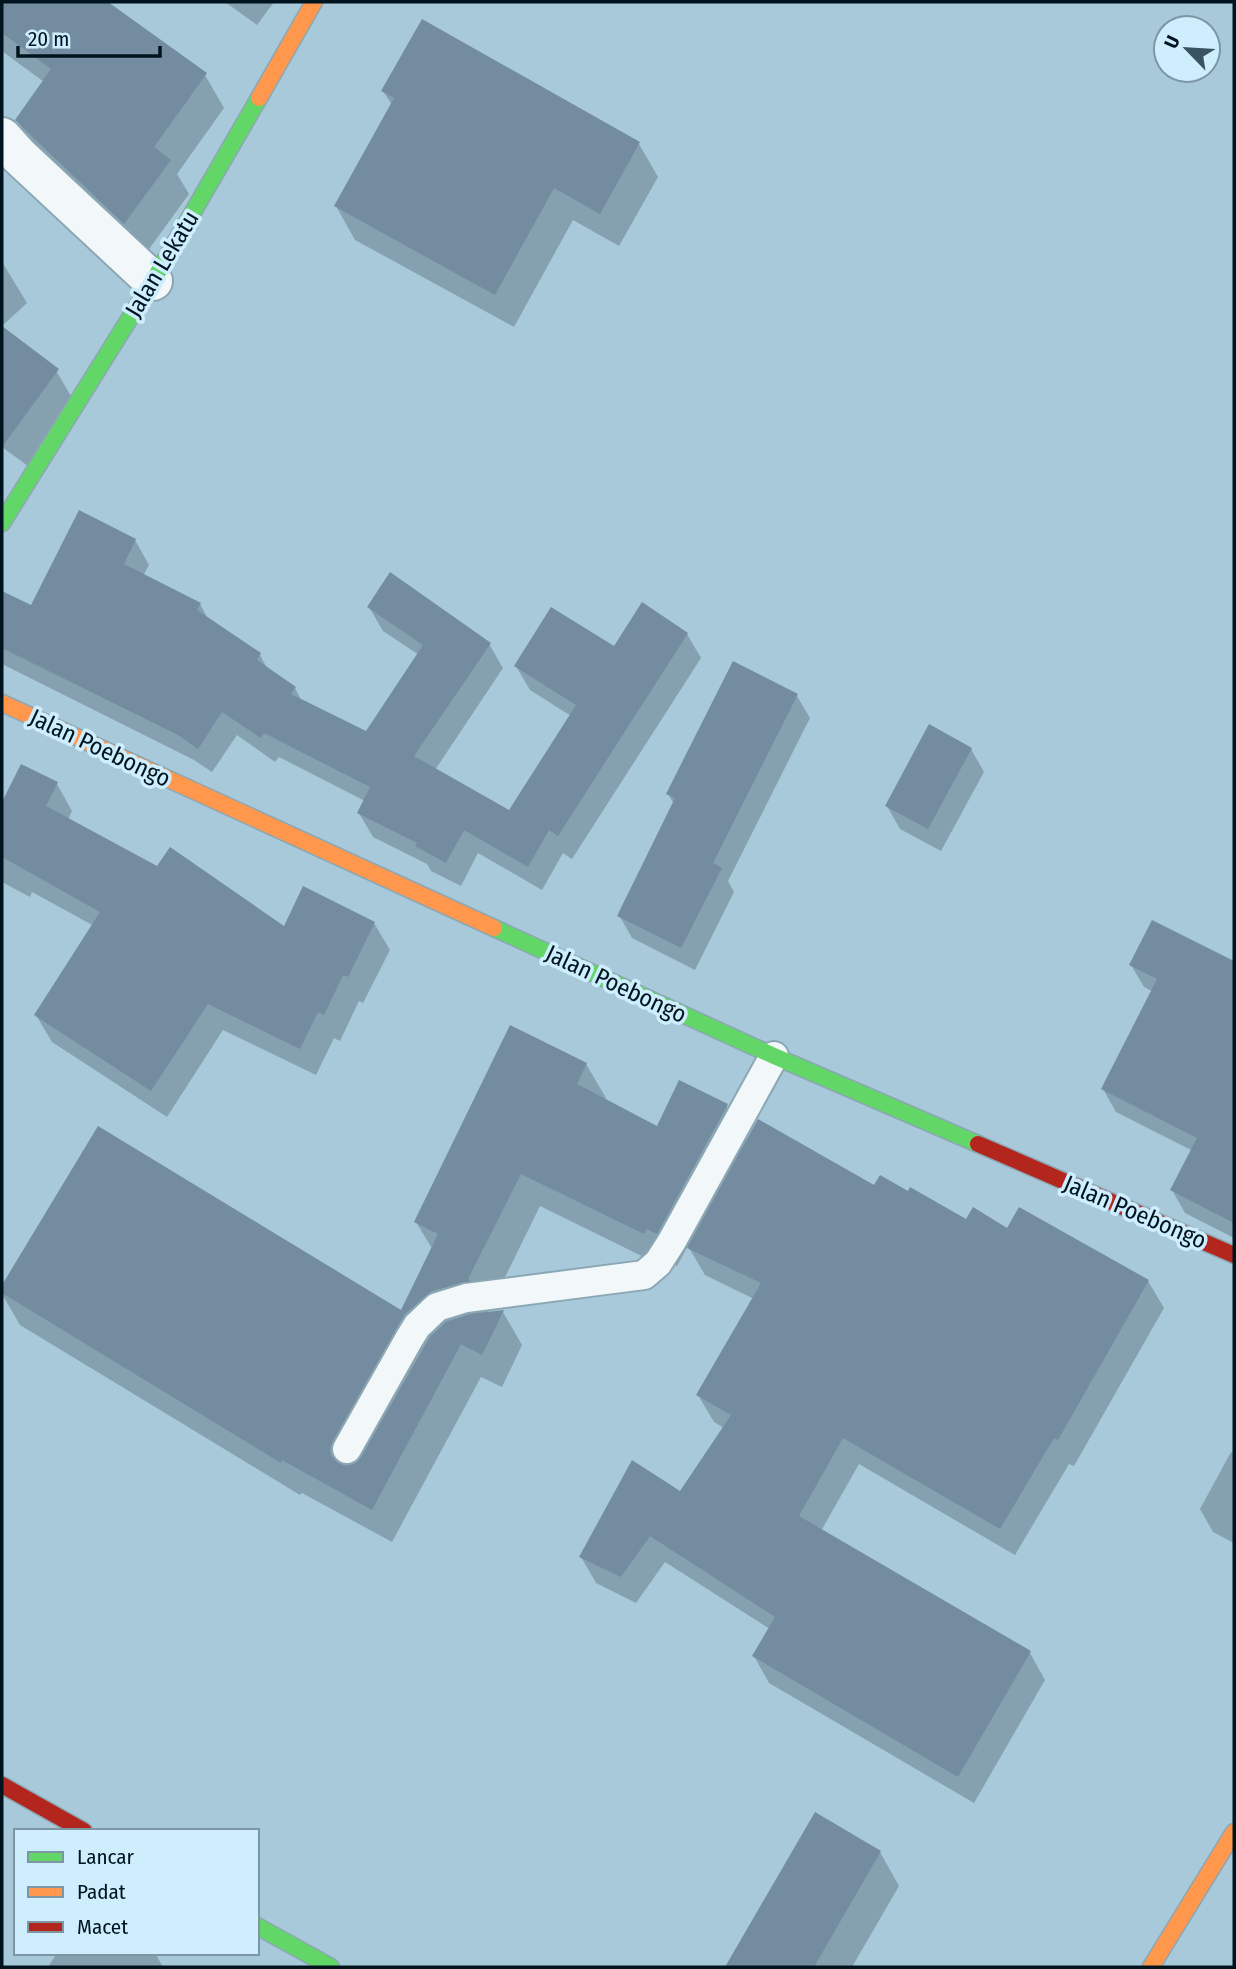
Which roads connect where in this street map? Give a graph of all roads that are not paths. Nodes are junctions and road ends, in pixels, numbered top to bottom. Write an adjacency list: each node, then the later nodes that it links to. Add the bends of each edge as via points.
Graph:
1 (314, 2): 3 (main road, Jalan Lekatu)
2 (2, 137): 3 (street)
3 (153, 281): 4 (main road, Jalan Lekatu)
4 (2, 523)
5 (2, 703): 6 (main road, Jalan Poebongo)
6 (774, 1056): 7 (main road, Jalan Poebongo); 8 (lane, via 672,1241 651,1269 644,1275 466,1298 437,1307 417,1326)
7 (1234, 1255)
8 (347, 1449)
9 (2, 1785): 10 (main road)
10 (80, 1829)
11 (1234, 1832): 14 (main road)
12 (259, 1927): 13 (main road)
13 (331, 1967)
14 (1151, 1967)

